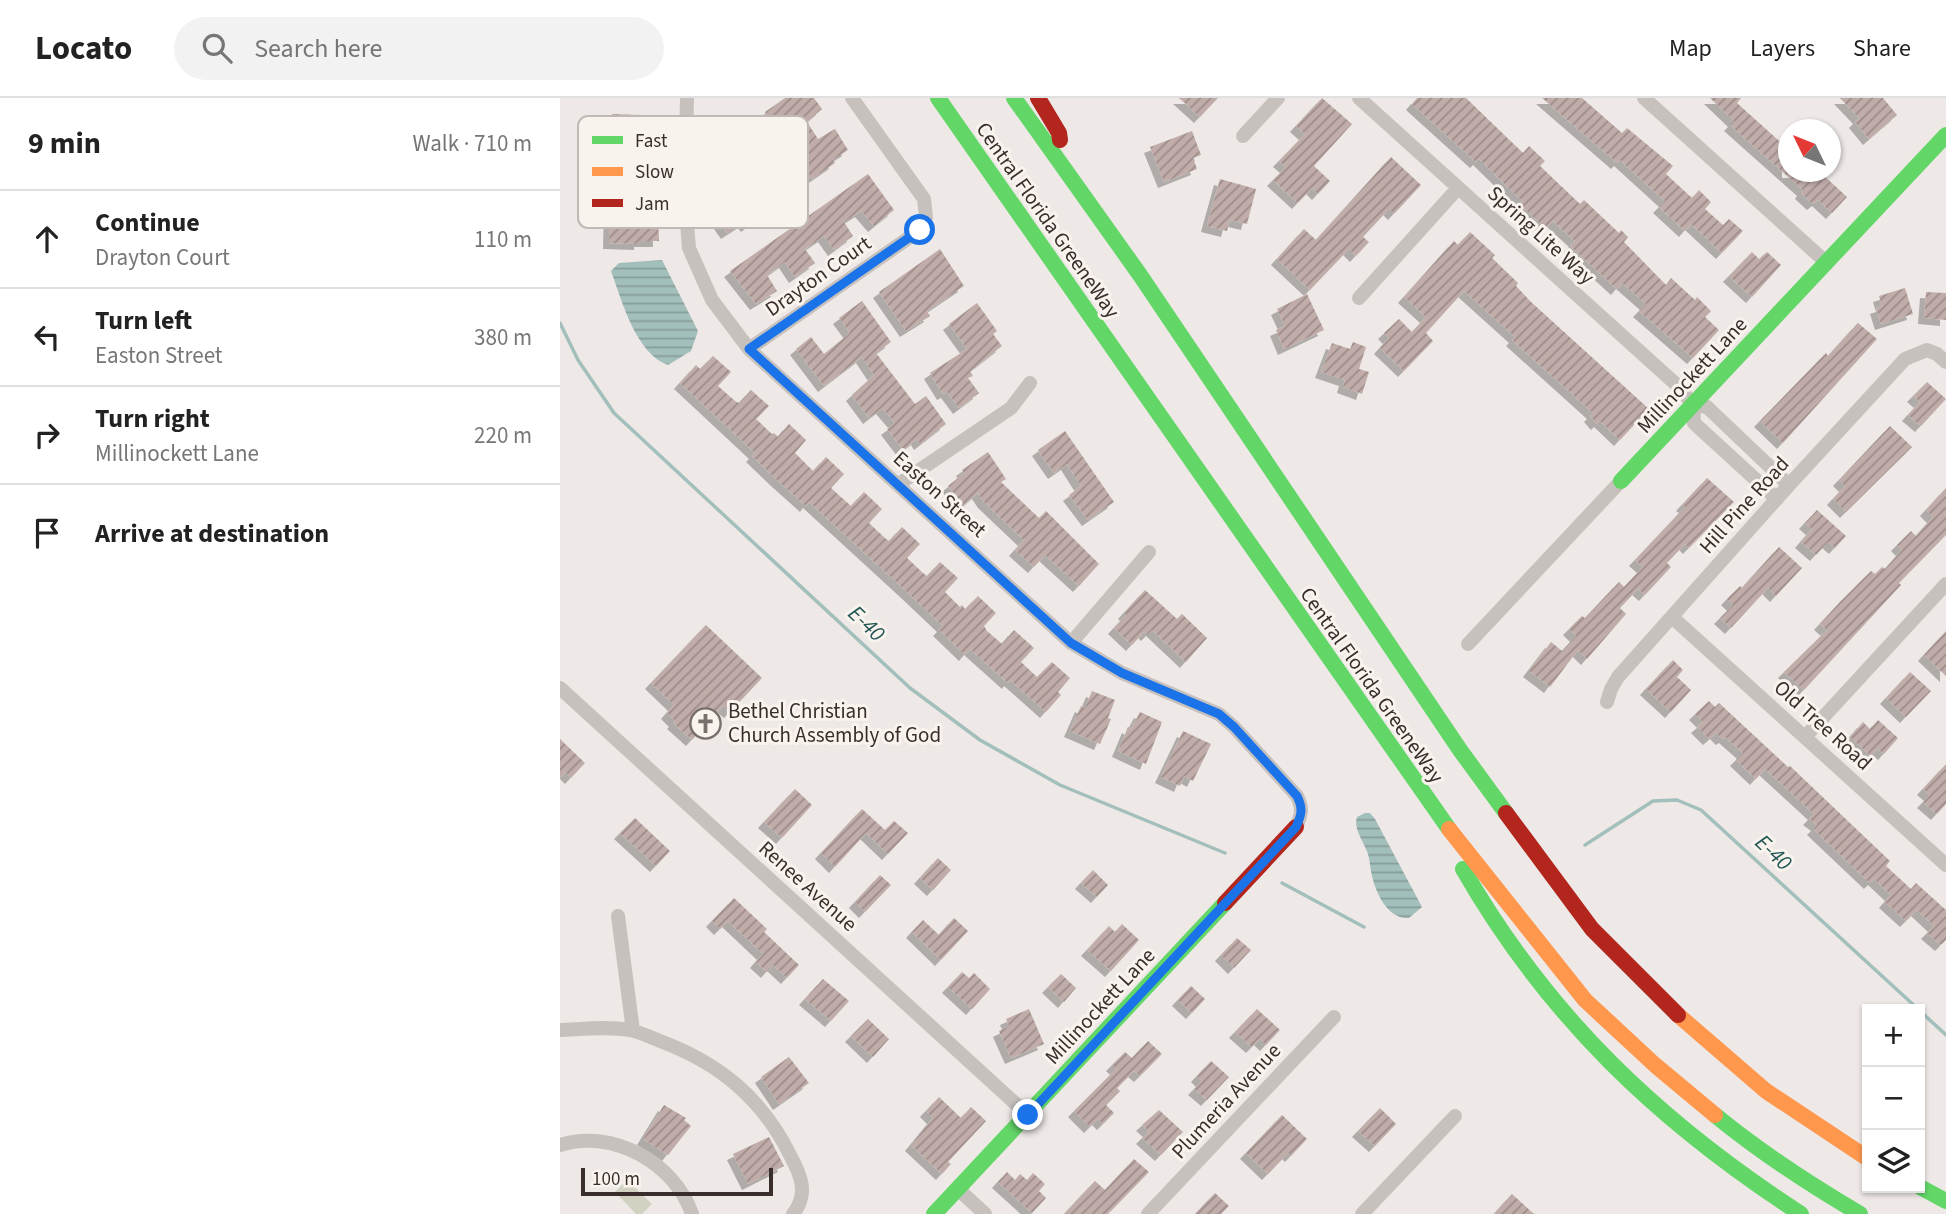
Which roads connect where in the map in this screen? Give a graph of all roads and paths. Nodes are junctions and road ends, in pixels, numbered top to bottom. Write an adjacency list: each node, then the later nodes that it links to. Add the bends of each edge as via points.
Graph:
1 (687, 98): 9 (street, Easton Street)
2 (852, 98): 17 (street, Drayton Court, via 924,199 926,217 920,230)
3 (938, 98): 33 (main road, Central Florida GreeneWay)
4 (1014, 98): 12 (main road, Central Florida GreeneWay)
5 (1038, 98): 12 (main road, via 1059,133)
6 (1278, 98): 11 (street)
7 (1359, 98): 13 (street, Spring Lite Way)
8 (1644, 98): 15 (street)
9 (687, 116)
10 (1946, 135): 15 (main road, Millinockett Lane)
11 (1244, 136)
12 (1067, 173): 43 (main road, Central Florida GreeneWay, via 1460,750 1592,929 1684,1021 1766,1091)
13 (1458, 188): 16 (street); 20 (street, Spring Lite Way)
14 (688, 228): 17 (street, Easton Street, via 690,248 712,300)
15 (1827, 263): 20 (main road, Millinockett Lane)
16 (1359, 298)
17 (749, 349): 22 (street, Easton Street)
18 (1946, 362): 23 (street, Hill Pine Road, via 1927,350 1905,359)
19 (1030, 383): 22 (street, via 1011,408)
20 (1693, 405): 21 (main road, Millinockett Lane); 23 (street, via 1707,407); 24 (street, via 1694,423)
21 (1621, 481): 29 (street, Millinockett Lane)
22 (899, 484): 28 (street, Easton Street)
23 (1789, 485): 24 (street, Hill Pine Road)
24 (1777, 499): 27 (street, Hill Pine Road)
25 (1149, 552): 28 (street)
26 (1946, 584): 32 (street)
27 (1672, 617): 31 (street, Hill Pine Road, via 1618,677); 32 (street, Old Tree Road)
28 (1071, 643): 34 (street, Easton Street, via 1122,673 1219,714 1297,796 1302,815)
29 (1468, 644)
30 (560, 688): 40 (street, Renee Avenue)
31 (1607, 702)
32 (1805, 737): 35 (street, Old Tree Road)
33 (1430, 805): 53 (main road, via 1501,933 1596,1047 1724,1163); 54 (main road, Central Florida GreeneWay, via 1584,1000 1744,1139)
34 (1296, 827): 40 (main road, Millinockett Lane)
35 (1944, 859)
36 (618, 916): 39 (street)
37 (1334, 1017): 51 (street, Plumeria Avenue)
38 (560, 1030): 39 (street)
39 (633, 1031): 48 (street, via 701,1058 755,1103 780,1135 802,1182 801,1203)
40 (1028, 1115): 44 (main road, Millinockett Lane)
41 (1455, 1116): 52 (street)
42 (560, 1145): 47 (street, via 601,1141 627,1147 670,1178)
43 (1862, 1155)
44 (958, 1189): 49 (main road, Millinockett Lane); 50 (street)
45 (1925, 1190): 46 (main road)
46 (1946, 1201)
47 (692, 1214)
48 (793, 1214)
49 (934, 1214)
50 (985, 1214)
51 (1148, 1214)
52 (1362, 1214)
53 (1801, 1214)
54 (1860, 1214)

